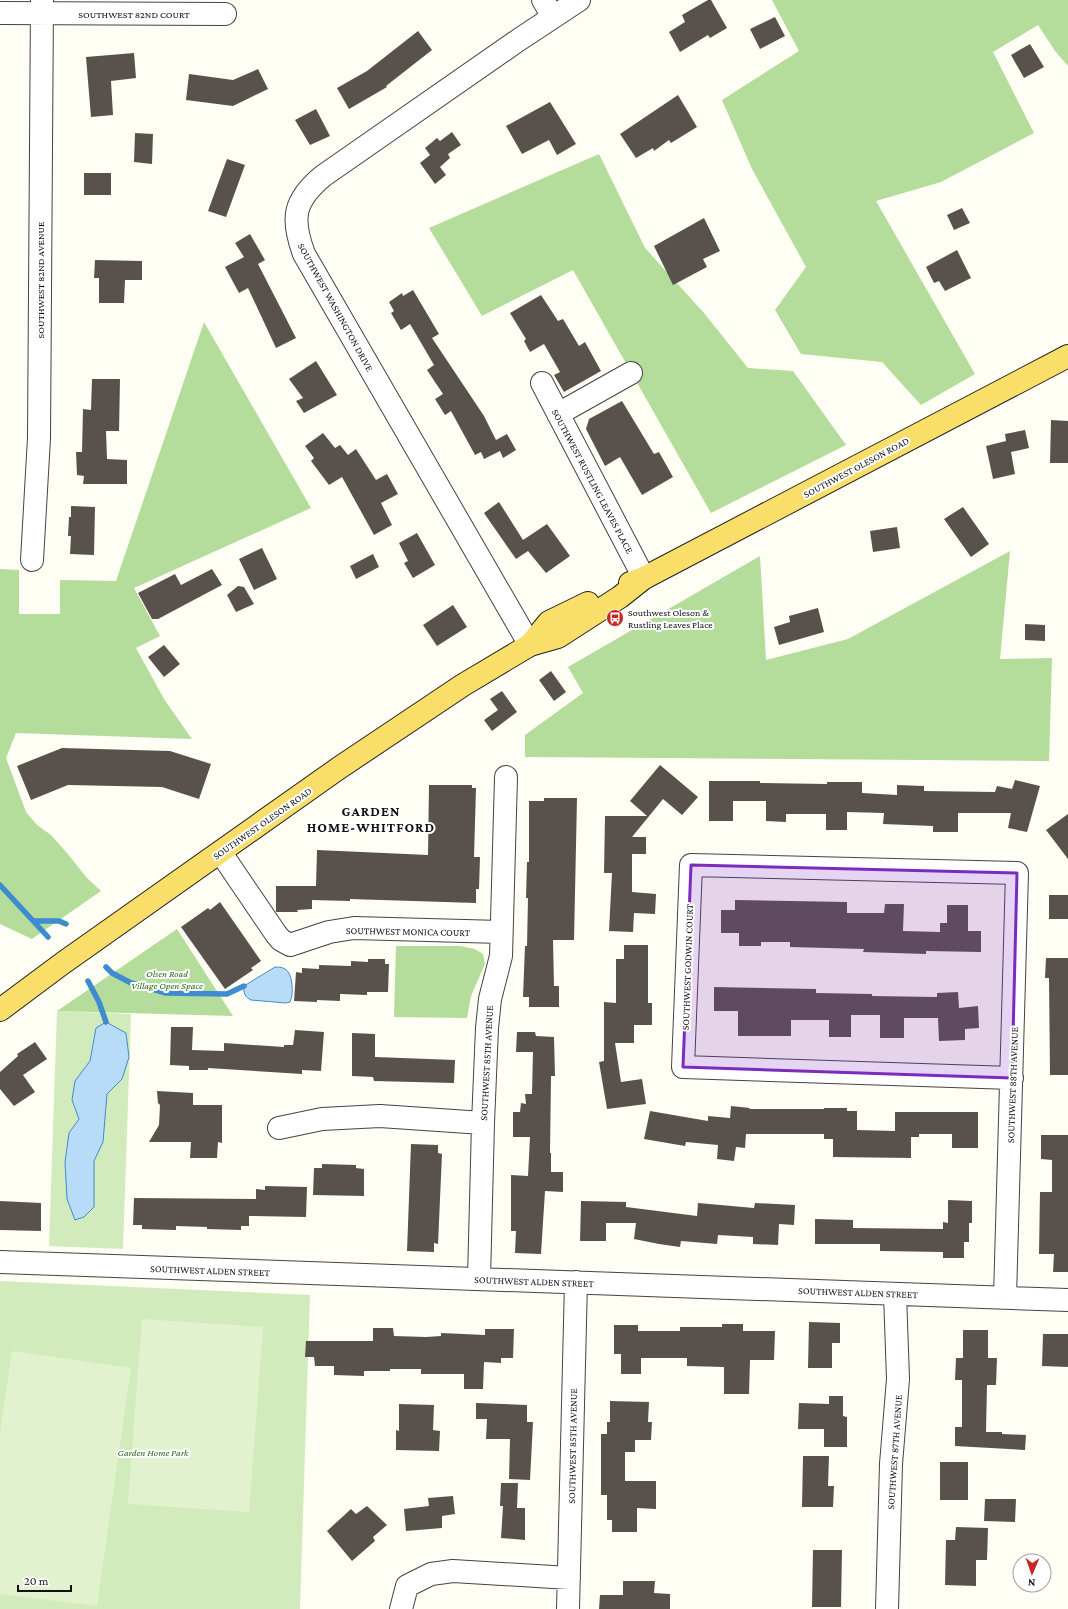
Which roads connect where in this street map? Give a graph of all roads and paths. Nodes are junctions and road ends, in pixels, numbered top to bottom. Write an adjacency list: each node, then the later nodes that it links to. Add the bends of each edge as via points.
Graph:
1 (579, 0): 3 (street, SOUTHWEST WASHINGTON DRIVE)
2 (42, 7): 4 (street, SOUTHWEST 82ND COURT); 5 (street, SOUTHWEST 82ND COURT); 10 (street, SOUTHWEST 82ND AVENUE, via 39,438)
3 (548, 8): 12 (street, SOUTHWEST WASHINGTON DRIVE, via 396,124 323,176 307,192 298,209 296,221 298,238 304,254)
4 (0, 13)
5 (225, 14)
6 (1068, 356): 11 (main road, SOUTHWEST OLESON ROAD)
7 (631, 373): 9 (street)
8 (542, 383): 9 (street, SOUTHWEST RUSTLING LEAVES PLACE)
9 (558, 414): 11 (street, SOUTHWEST RUSTLING LEAVES PLACE)
10 (32, 560)
11 (644, 578): 12 (main road, SOUTHWEST OLESON ROAD, via 615,588 549,622)
12 (530, 645): 14 (main road, SOUTHWEST OLESON ROAD, via 463,685 339,768)
13 (506, 777): 16 (street, SOUTHWEST 85TH AVENUE)
14 (220, 853): 16 (street, SOUTHWEST MONICA COURT, via 276,934 290,944 329,932 354,928); 17 (main road, SOUTHWEST OLESON ROAD)
15 (1017, 873): 18 (street, SOUTHWEST 88TH AVENUE); 18 (street, SOUTHWEST GODWIN COURT, via 691,865 683,1067)
16 (501, 932): 19 (street, SOUTHWEST 85TH AVENUE, via 501,956 490,999 487,1028)
17 (0, 1010)
18 (1012, 1078): 25 (street, SOUTHWEST 88TH AVENUE)
19 (482, 1123): 20 (street, via 380,1116 322,1119); 22 (street, SOUTHWEST 85TH AVENUE)
20 (279, 1128)
21 (0, 1262): 22 (street, SOUTHWEST ALDEN STREET)
22 (479, 1279): 23 (street, SOUTHWEST ALDEN STREET)
23 (576, 1282): 24 (street, SOUTHWEST ALDEN STREET); 27 (street, SOUTHWEST 85TH AVENUE)
24 (895, 1294): 25 (street, SOUTHWEST ALDEN STREET); 30 (street, SOUTHWEST 87TH AVENUE, via 898,1379 891,1464)
25 (1005, 1297): 26 (street, SOUTHWEST ALDEN STREET)
26 (1068, 1300)
27 (569, 1578): 28 (street, via 453,1571 431,1574 407,1586); 29 (street, SOUTHWEST 85TH AVENUE)
28 (402, 1609)
29 (568, 1609)
30 (887, 1609)

